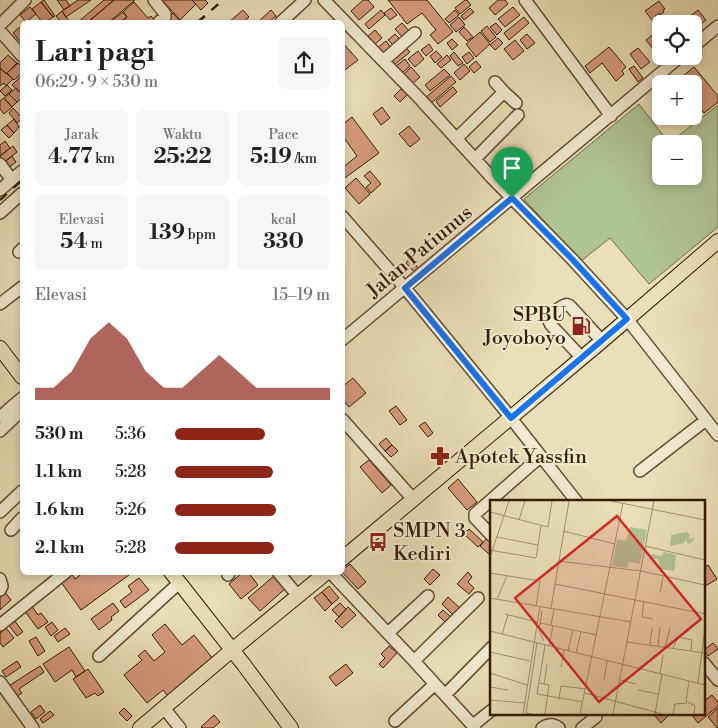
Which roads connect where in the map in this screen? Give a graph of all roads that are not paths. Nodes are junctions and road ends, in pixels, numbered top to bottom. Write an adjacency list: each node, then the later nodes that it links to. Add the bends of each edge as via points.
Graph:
1 (25, 0): 10 (street)
2 (154, 0): 6 (street, via 164,12 165,17)
3 (305, 0): 7 (street)
4 (324, 0): 8 (street)
5 (525, 0): 20 (street)
6 (161, 20)
7 (284, 20)
8 (343, 20)
9 (345, 22): 16 (street)
10 (0, 25)
11 (718, 26): 14 (street)
12 (0, 31): 15 (street)
13 (415, 33): 16 (street)
14 (702, 39)
15 (20, 54)
16 (383, 61): 21 (street)
17 (670, 65): 20 (street, Jalan Patiunus)
18 (495, 82): 19 (street)
19 (504, 92): 21 (street); 22 (street, via 517,109)
20 (611, 116): 28 (street, Jalan Patiunus)
21 (456, 139): 22 (street)
22 (474, 159): 28 (street)
23 (0, 164): 25 (street)
24 (20, 173): 25 (street)
25 (12, 180): 26 (street)
26 (0, 190)
27 (20, 195): 29 (street)
28 (512, 198): 32 (street, Jalan Patiunus); 35 (street)
29 (0, 213)
30 (345, 219): 32 (street)
31 (718, 241): 35 (main road)
32 (405, 288): 36 (street, Jalan Patiunus); 44 (street)
33 (20, 289): 34 (street)
34 (0, 304)
35 (627, 319): 37 (main road); 45 (street)
36 (345, 338)
37 (602, 342): 39 (main road); 39 (street, via 570,306 564,305 549,321)
38 (0, 348): 40 (main road)
39 (582, 358): 44 (main road)
40 (20, 374)
41 (20, 400): 43 (street)
42 (20, 415): 47 (street)
43 (0, 417)
44 (511, 418): 49 (street); 52 (main road)
45 (706, 420): 48 (street); 50 (street)
46 (345, 422): 52 (street)
47 (0, 431)
48 (718, 435)
49 (540, 456): 53 (street); 54 (street)
50 (640, 471)
51 (20, 493): 56 (street)
52 (413, 499): 60 (main road)
53 (491, 500)
54 (575, 500)
55 (490, 501): 59 (street, via 475,514 475,518)
56 (0, 512)
57 (20, 520): 58 (street)
58 (11, 530)
59 (490, 534)
60 (345, 556)
61 (62, 575): 71 (street)
62 (280, 575): 68 (street)
63 (324, 575): 68 (main road)
64 (331, 575): 72 (street)
65 (175, 578): 73 (main road); 75 (street)
66 (0, 579): 67 (street)
67 (0, 590)
68 (298, 596): 73 (main road)
69 (428, 596): 72 (street)
70 (478, 598): 76 (street)
71 (0, 625)
72 (388, 633): 76 (street)
73 (232, 650): 80 (main road); 88 (main road)
74 (490, 650): 79 (street)
75 (99, 656)
76 (414, 661): 78 (street)
77 (0, 682): 85 (street)
78 (435, 684): 79 (street); 83 (street)
79 (446, 694): 84 (street)
80 (164, 708): 86 (main road); 87 (street)
81 (490, 712): 84 (street)
82 (596, 717): 91 (street)
83 (395, 721)
84 (474, 727)
85 (33, 728)
86 (140, 728)
87 (180, 728)
88 (291, 728)
89 (542, 728): 90 (street, via 550,724)
90 (559, 728)
91 (582, 728)

